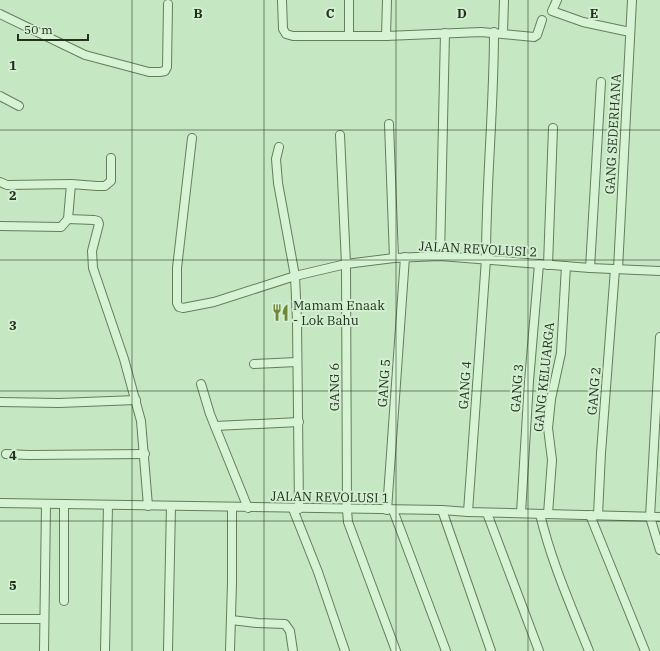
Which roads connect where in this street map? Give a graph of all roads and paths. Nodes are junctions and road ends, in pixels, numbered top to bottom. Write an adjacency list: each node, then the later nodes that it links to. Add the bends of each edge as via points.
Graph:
1 (282, 0): 14 (street, via 283,29 286,34)
2 (387, 0): 15 (street)
3 (504, 0): 13 (street)
4 (557, 0): 11 (street, via 552,11 583,22)
5 (632, 0): 11 (street, GANG SEDERHANA)
6 (349, 1): 14 (street)
7 (168, 4): 8 (street, via 167,68 160,72 149,72 85,55)
8 (0, 14)
9 (542, 20): 13 (street, via 534,37)
10 (494, 32): 12 (street); 13 (street); 32 (street, GANG 4)
11 (630, 32): 38 (street, GANG SEDERHANA)
12 (445, 33): 15 (street); 29 (street)
13 (503, 33)
14 (349, 35): 15 (street)
15 (386, 36)
16 (601, 82): 37 (street)
17 (0, 96): 18 (street)
18 (19, 106)
19 (389, 124): 31 (street)
20 (552, 128): 35 (street)
21 (340, 135): 33 (street, GANG 6)
22 (192, 138): 40 (street, JALAN REVOLUSI 2, via 177,268 176,292 179,307 214,302)
23 (279, 147): 40 (street, via 276,159 278,183)
24 (111, 158): 26 (street, via 111,181 105,186)
25 (0, 182): 26 (street, via 8,185)
26 (71, 184): 27 (street)
27 (68, 219): 28 (street, via 61,227); 45 (street, via 98,221 92,251 93,268)
28 (0, 226)
29 (440, 256): 30 (street, JALAN REVOLUSI 2); 32 (street, JALAN REVOLUSI 2)
30 (405, 257): 31 (street, JALAN REVOLUSI 2); 61 (street, GANG 5)
31 (394, 258): 33 (street, JALAN REVOLUSI 2)
32 (486, 259): 34 (street, JALAN REVOLUSI 2); 63 (street, GANG 4)
33 (346, 264): 40 (street, JALAN REVOLUSI 2); 60 (street, GANG 6)
34 (539, 264): 35 (street, JALAN REVOLUSI 2); 65 (street, GANG 3)
35 (548, 265): 36 (street, JALAN REVOLUSI 2)
36 (566, 266): 37 (street, JALAN REVOLUSI 2); 66 (street, GANG KELUARGA, via 561,353 548,428 552,460)
37 (590, 268): 38 (street, JALAN REVOLUSI 2)
38 (617, 269): 39 (street, JALAN REVOLUSI 2); 67 (street, GANG 2)
39 (660, 272)
40 (295, 276): 42 (street)
41 (660, 337): 68 (street)
42 (297, 362): 43 (street); 47 (street)
43 (254, 364)
44 (201, 384): 48 (street)
45 (136, 400): 46 (street); 50 (street)
46 (0, 402)
47 (299, 422): 48 (street); 59 (street)
48 (215, 426): 58 (street)
49 (6, 454): 50 (street)
50 (144, 454): 55 (street)
51 (0, 503): 52 (street, JALAN REVOLUSI 1)
52 (46, 504): 53 (street, JALAN REVOLUSI 1); 73 (street)
53 (64, 505): 54 (street, JALAN REVOLUSI 1); 71 (street)
54 (108, 505): 55 (street, JALAN REVOLUSI 1); 76 (street)
55 (148, 506): 56 (street, JALAN REVOLUSI 1)
56 (170, 506): 57 (street, JALAN REVOLUSI 1); 77 (street)
57 (232, 508): 58 (street, JALAN REVOLUSI 1); 74 (street)
58 (248, 508): 59 (street, JALAN REVOLUSI 1)
59 (296, 509): 60 (street, JALAN REVOLUSI 1); 80 (street)
60 (347, 510): 61 (street, JALAN REVOLUSI 1); 81 (street, GANG 6, via 353,538)
61 (390, 510): 62 (street, JALAN REVOLUSI 1); 82 (street)
62 (442, 510): 63 (street, JALAN REVOLUSI 1); 83 (street)
63 (468, 512): 64 (street, JALAN REVOLUSI 1)
64 (487, 513): 65 (street, JALAN REVOLUSI 1); 84 (street)
65 (521, 513): 66 (street, JALAN REVOLUSI 1)
66 (544, 514): 67 (street, JALAN REVOLUSI 1); 85 (street, GANG KELUARGA, via 545,537)
67 (594, 515): 68 (street, JALAN REVOLUSI 1); 86 (street)
68 (650, 517): 69 (street, JALAN REVOLUSI 1); 70 (street)
69 (660, 517)
70 (660, 550)
71 (64, 601)
72 (0, 619): 73 (street)
73 (44, 619): 75 (street)
74 (231, 620): 78 (street); 79 (street, via 285,624 290,631)
75 (44, 651)
76 (105, 651)
77 (168, 651)
78 (230, 651)
79 (293, 651)
80 (345, 651)
81 (396, 651)
82 (446, 651)
83 (491, 651)
84 (539, 651)
85 (589, 651)
86 (645, 651)

